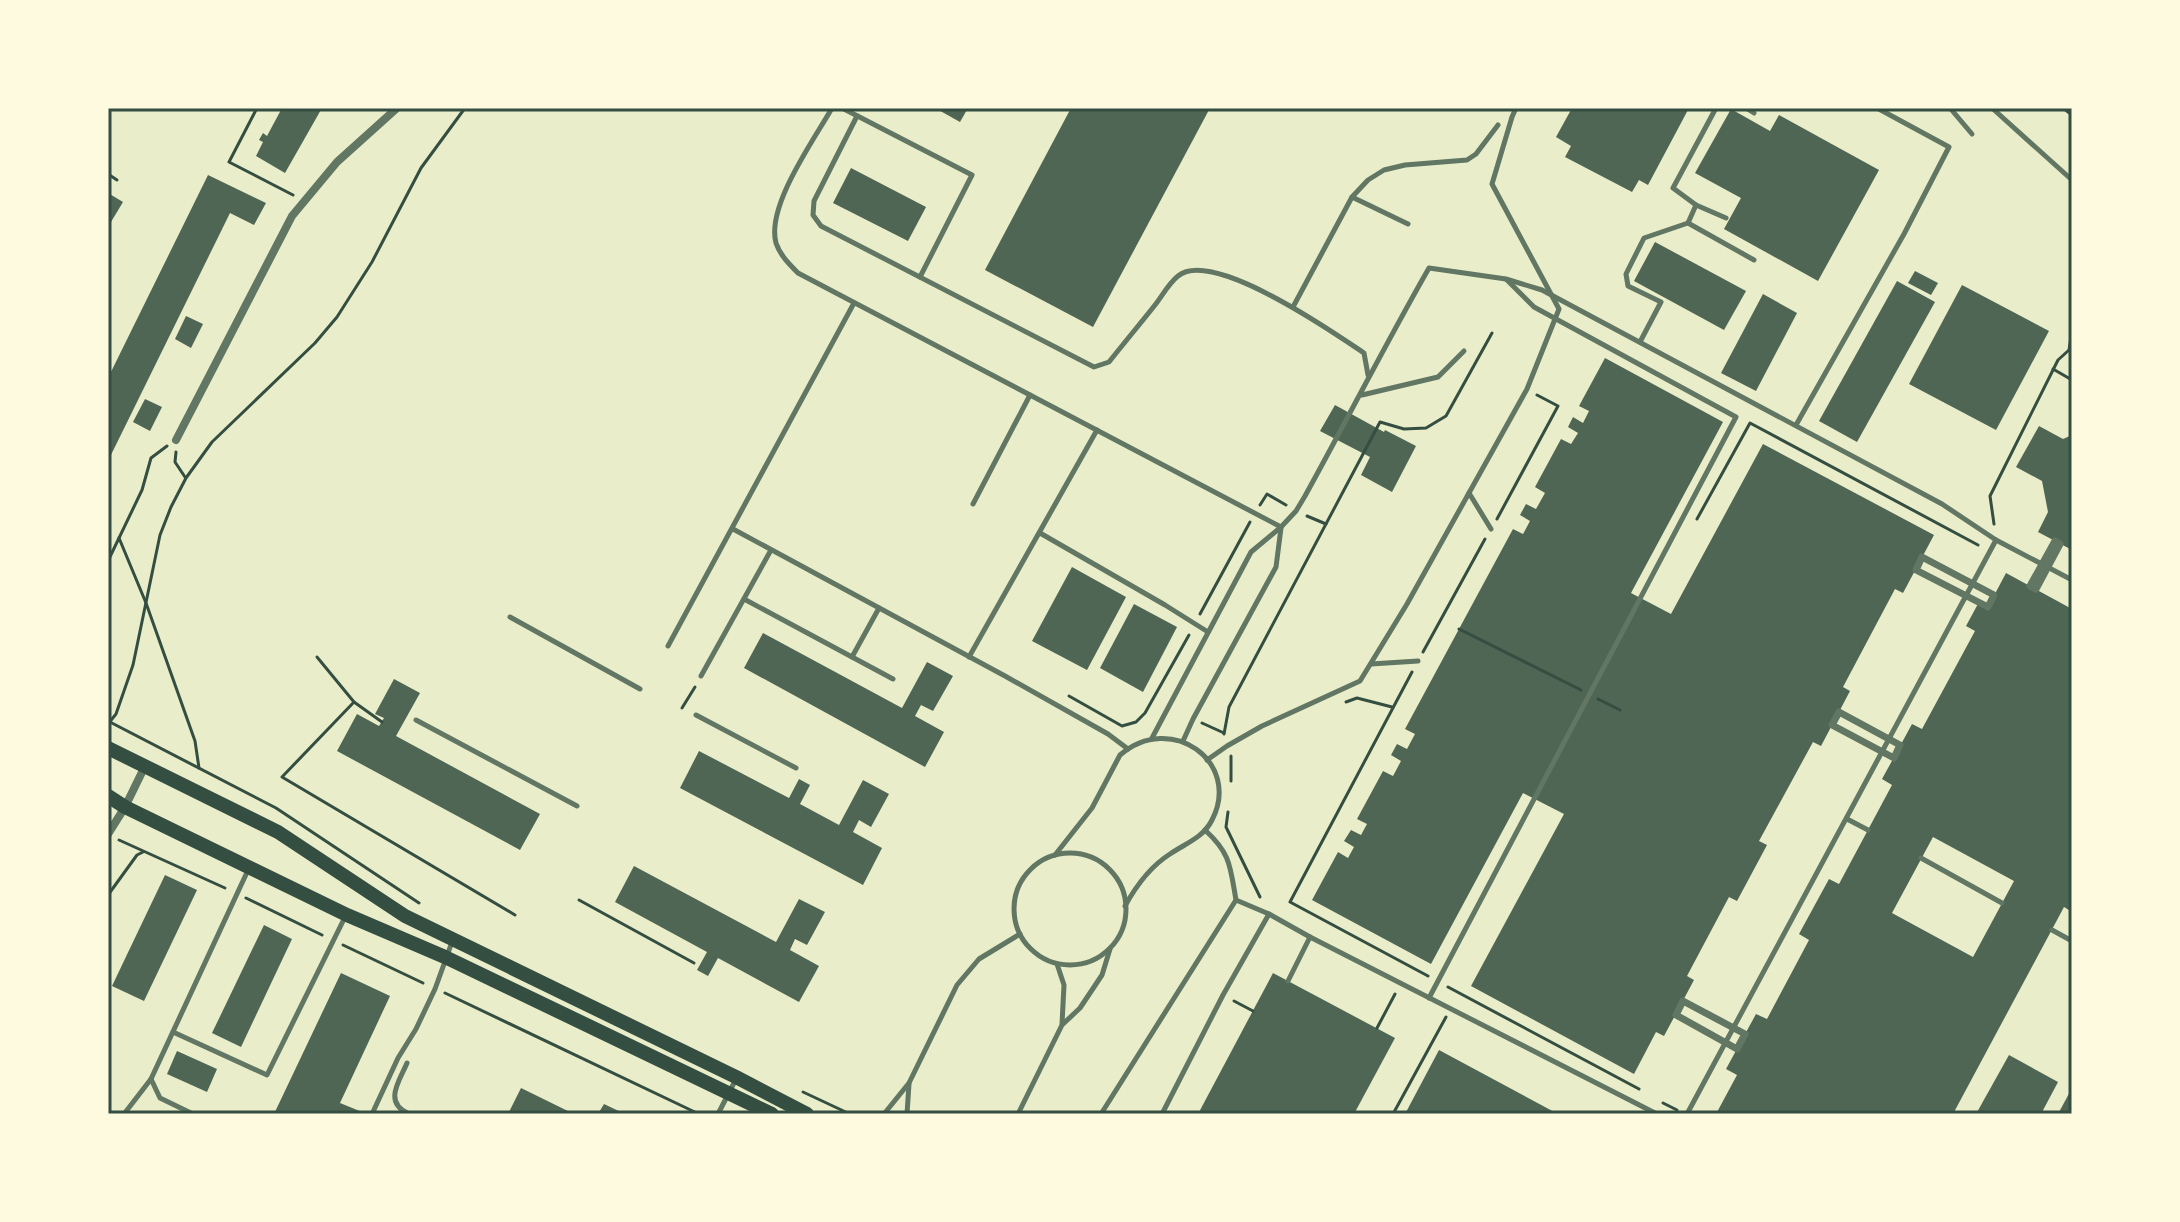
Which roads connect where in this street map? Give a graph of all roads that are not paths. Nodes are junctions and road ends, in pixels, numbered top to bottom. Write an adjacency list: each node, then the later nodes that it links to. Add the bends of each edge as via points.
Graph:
1 (397, 108): 32 (street, via 337,162 292,216)
2 (832, 108): 23 (lane, via 781,198 774,223 776,243 798,273)
3 (842, 108): 11 (lane)
4 (1516, 108): 33 (lane, via 1492,184 1559,309 1527,389)
5 (1716, 108): 16 (lane, via 1673,188)
6 (1746, 108): 10 (lane)
7 (1877, 108): 30 (lane, via 1949,147)
8 (1950, 108): 13 (lane)
9 (1992, 108): 14 (lane)
10 (1754, 113)
11 (857, 116): 21 (lane, via 814,201 813,215 839,238); 21 (lane, via 972,175)
12 (1498, 125): 15 (lane, via 1467,160 1384,170)
13 (1972, 134)
14 (2072, 180)
15 (1352, 197): 19 (lane); 24 (lane)
16 (1696, 205): 17 (lane); 18 (lane)
17 (1726, 218)
18 (1688, 223): 20 (lane); 25 (lane, via 1644,238 1626,274 1628,286 1661,302)
19 (1408, 224)
20 (1754, 260)
21 (920, 277): 24 (lane, via 1094,367 1109,362 1185,272 1201,269 1245,283)
22 (1506, 279): 25 (lane, via 1542,290); 27 (lane, via 1429,268); 90 (lane, via 1534,307 1736,417)
23 (854, 303): 28 (lane); 36 (lane)
24 (1293, 307): 27 (lane, via 1364,353)
25 (1640, 342): 30 (lane)
26 (1464, 351): 29 (lane, via 1438,377)
27 (1369, 376): 29 (lane)
28 (1030, 395): 31 (lane); 34 (lane)
29 (1361, 395): 35 (lane, via 1305,496)
30 (1796, 425): 39 (lane, via 1942,504)
31 (1097, 430): 35 (lane); 38 (lane)
32 (176, 440)
33 (1469, 493): 37 (lane); 52 (lane)
34 (973, 504)
35 (1281, 527): 47 (lane, via 1251,552); 60 (lane, via 1276,567)
36 (733, 529): 40 (lane); 48 (lane)
37 (1491, 529)
38 (1040, 533): 47 (lane); 50 (lane)
39 (1996, 540): 42 (lane); 69 (lane)
40 (771, 550): 44 (lane); 45 (lane)
41 (1922, 557): 41 (street, via 1916,570 1988,607 1994,595)
42 (2072, 580)
43 (2030, 586): 43 (street, via 2036,589 2060,544 2055,541)
44 (744, 599): 49 (lane); 53 (lane)
45 (879, 608): 49 (lane); 50 (lane)
46 (510, 617): 55 (lane)
47 (1208, 632): 59 (lane)
48 (668, 646)
49 (852, 657): 54 (lane)
50 (969, 657): 62 (lane)
51 (1418, 661): 52 (lane)
52 (1370, 665): 63 (lane, via 1360,681 1262,726)
53 (701, 676)
54 (893, 679)
55 (640, 689)
56 (1839, 712): 56 (street, via 1832,725 1894,758 1900,745)
57 (696, 715): 65 (lane)
58 (416, 720): 67 (lane)
59 (1152, 738): 60 (lane); 62 (lane)
60 (1183, 741): 63 (lane)
61 (108, 748): 64 (main road)
62 (1128, 749): 73 (lane, via 1082,823)
63 (1207, 760): 70 (lane, via 1216,775 1218,798)
64 (145, 766): 68 (street); 84 (main road, via 278,832 405,916)
65 (796, 768)
66 (108, 796): 68 (main road)
67 (577, 806)
68 (125, 807): 72 (street); 75 (main road)
69 (1847, 819): 71 (lane); 112 (lane)
70 (1205, 830): 76 (lane, via 1229,859); 78 (lane, via 1155,867)
71 (1868, 830)
72 (108, 835)
73 (1055, 855): 78 (lane, via 1077,854 1102,864 1119,882); 82 (lane, via 1021,881 1014,913)
74 (1921, 858): 77 (lane)
75 (249, 867): 80 (main road); 93 (lane)
76 (1236, 900): 79 (lane); 109 (lane)
77 (2002, 903)
78 (1125, 906): 86 (lane, via 1123,925)
79 (1269, 914): 83 (lane); 110 (lane)
80 (347, 915): 87 (main road); 93 (lane, via 267,1075)
81 (2052, 930): 85 (lane)
82 (1020, 934): 88 (lane, via 1033,951); 97 (lane, via 979,959 957,985)
83 (1310, 937): 89 (lane); 90 (lane)
84 (453, 941): 87 (lane); 95 (main road)
85 (2072, 941)
86 (1111, 947): 88 (lane, via 1086,962); 92 (lane, via 1093,991)
87 (445, 957): 98 (main road); 101 (lane, via 435,989)
88 (1056, 963): 92 (lane, via 1064,985)
89 (1288, 981)
90 (1429, 998): 111 (lane)
91 (1683, 1001): 91 (street, via 1676,1015 1737,1049 1745,1034)
92 (1062, 1025): 108 (lane)
93 (173, 1032): 96 (lane)
94 (407, 1063): 102 (lane, via 395,1101)
95 (736, 1077): 98 (lane); 105 (main road)
96 (151, 1079): 99 (lane); 100 (lane, via 160,1098)
97 (909, 1083): 106 (lane); 107 (lane)
98 (729, 1093): 103 (lane); 104 (main road)
99 (124, 1114)
100 (193, 1114)
101 (372, 1114)
102 (409, 1114)
103 (718, 1114)
104 (772, 1114)
105 (807, 1114)
106 (884, 1114)
107 (907, 1114)
108 (1018, 1114)
109 (1101, 1114)
110 (1162, 1114)
111 (1657, 1114)
112 (1686, 1114)

